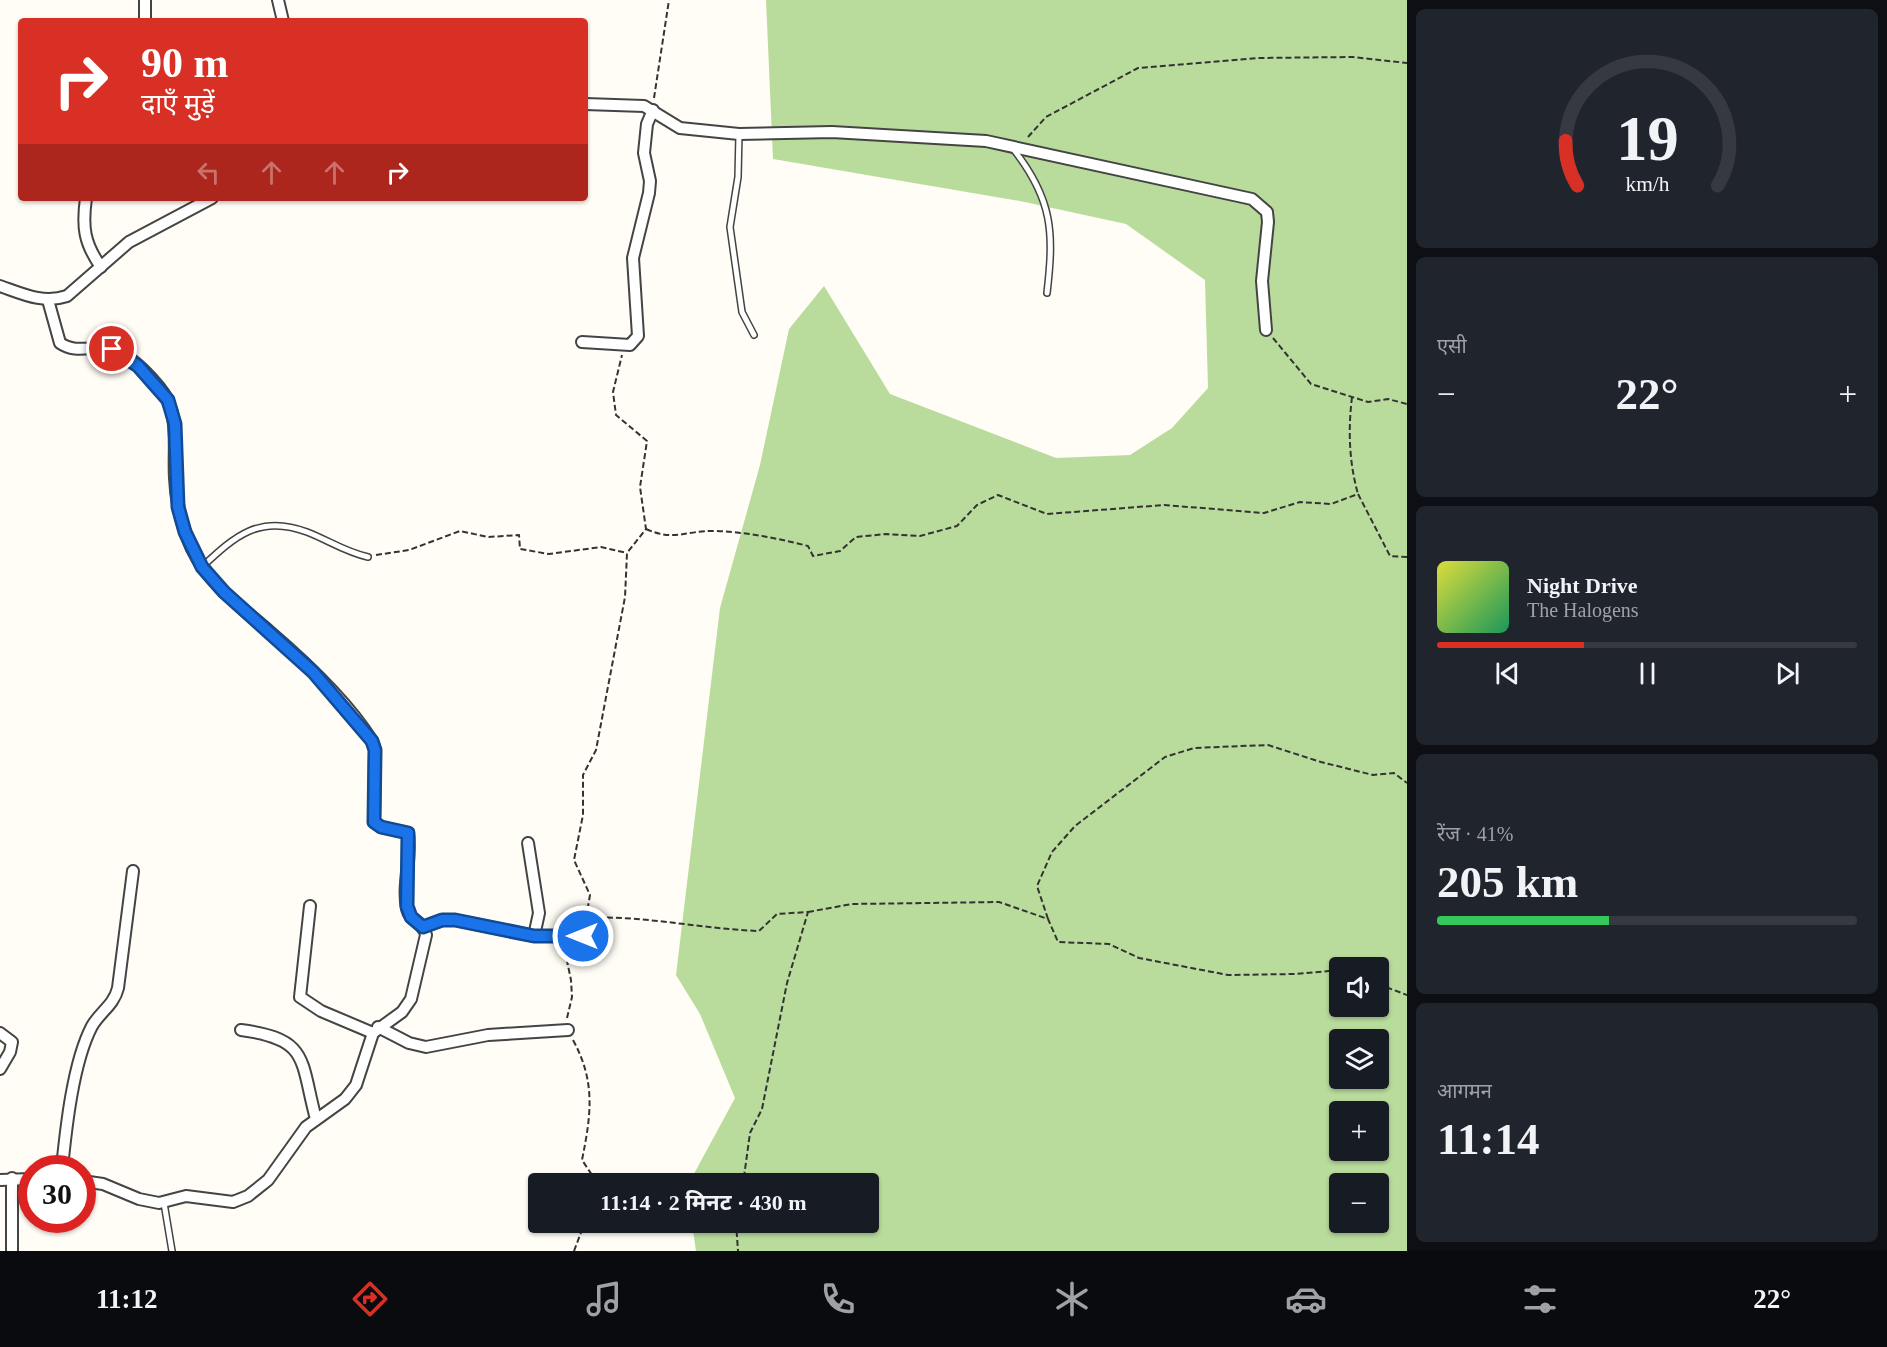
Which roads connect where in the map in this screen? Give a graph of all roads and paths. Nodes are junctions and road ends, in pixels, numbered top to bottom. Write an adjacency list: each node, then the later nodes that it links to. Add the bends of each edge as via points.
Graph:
1 (145, 0): 4 (street)
2 (278, 0): 5 (street)
3 (669, 0): 8 (path)
4 (145, 18)
5 (282, 18)
6 (1407, 63): 10 (path, via 1353,57 1258,57 1138,68 1046,117)
7 (588, 104): 8 (street, via 633,104)
8 (652, 109): 9 (street, via 680,128); 20 (street, via 644,153 649,193 633,258 639,329 633,344)
9 (739, 134): 10 (street, via 832,132 986,141); 18 (lane, via 739,169 730,227 739,302)
10 (1015, 147): 15 (lane, via 1035,178 1049,214 1052,243); 17 (street, via 1120,168 1260,204 1267,212 1268,222 1262,281)
11 (86, 201): 13 (street, via 83,230)
12 (206, 201): 13 (street, via 148,230)
13 (101, 267): 16 (street, via 67,296)
14 (0, 286): 16 (street)
15 (1047, 293)
16 (48, 300): 28 (street, via 60,344 120,352 168,400 175,424 178,507)
17 (1266, 330): 21 (path, via 1311,384)
18 (754, 335)
19 (582, 342): 20 (street)
20 (624, 345): 24 (path, via 613,392 616,415 647,441 640,487)
21 (1352, 397): 22 (path); 23 (path, via 1349,424)
22 (1407, 404)
23 (1358, 494): 24 (path, via 1331,504 1300,502 1264,513 1164,505 1047,514 998,495 977,505 957,526 920,536 856,537 840,550 813,556 808,546 762,534 712,531 663,537); 27 (path, via 1390,556)
24 (646, 529): 25 (path)
25 (627, 553): 26 (path, via 601,547 549,554 520,549 519,535 488,537 460,531 408,550); 34 (path, via 625,597 596,750 583,775 583,815 574,860 590,895)
26 (368, 557): 28 (lane, via 350,553 307,532 268,525 232,539)
27 (1407, 557)
28 (202, 567): 36 (street, via 224,592 313,672 372,741 374,822 408,833 407,906 411,917)
29 (1407, 783): 35 (path, via 1394,772 1372,775 1268,745 1194,748 1165,757 1075,826 1052,852 1037,886)
30 (528, 843): 37 (street, via 538,905)
31 (133, 871): 48 (street, via 118,988 113,1002 91,1028 69,1106)
32 (310, 906): 43 (street, via 300,997 321,1011)
33 (808, 912): 34 (path, via 777,914 759,932 715,930 620,916); 35 (path, via 852,904 999,902); 50 (path, via 787,983 762,1109 750,1133)
34 (586, 918): 38 (path)
35 (1047, 919): 39 (path, via 1058,942 1109,944 1139,958 1228,975)
36 (423, 927): 37 (street, via 455,920); 43 (street, via 426,936 411,999 402,1012)
37 (534, 936): 38 (street)
38 (583, 936): 44 (path, via 566,956 572,980)
39 (1329, 971)
40 (1389, 988): 41 (path)
41 (1407, 995)
42 (241, 1030): 47 (street, via 267,1033 292,1045 302,1062)
43 (375, 1030): 44 (street, via 426,1047 488,1035); 47 (street, via 356,1085 345,1099)
44 (568, 1030): 49 (path, via 590,1080 582,1160)
45 (0, 1033): 46 (street, via 12,1042)
46 (0, 1069)
47 (316, 1119): 55 (street, via 297,1138 268,1180 248,1196 233,1202 186,1196)
48 (63, 1155)
49 (591, 1173)
50 (745, 1173)
51 (12, 1178): 52 (street); 53 (street); 58 (street)
52 (18, 1178)
53 (0, 1180)
54 (96, 1183): 55 (street, via 146,1201)
55 (164, 1203): 59 (lane)
56 (581, 1233): 60 (path)
57 (737, 1233): 61 (path)
58 (12, 1251)
59 (172, 1251)
60 (574, 1251)
61 (738, 1251)

